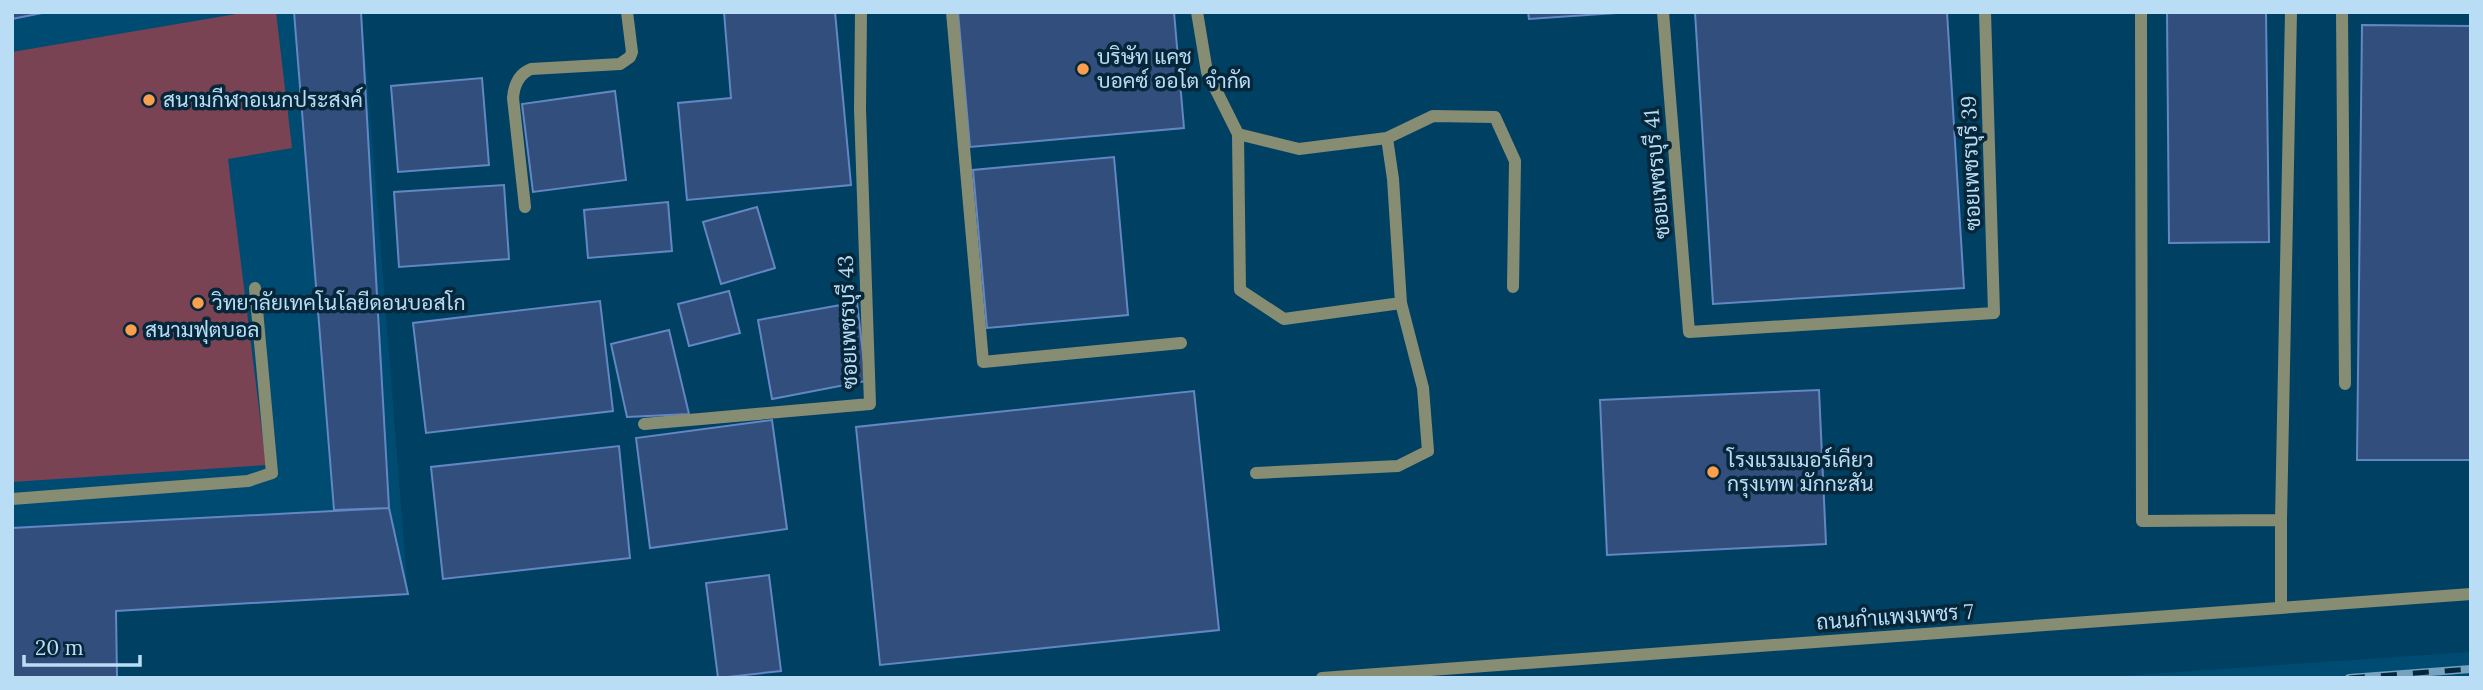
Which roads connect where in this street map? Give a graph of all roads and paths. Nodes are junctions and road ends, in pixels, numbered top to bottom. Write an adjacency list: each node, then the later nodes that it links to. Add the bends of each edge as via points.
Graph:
1 (627, 12): 12 (street, via 632,52 625,62 531,69 516,82 513,98)
2 (861, 12): 19 (street, ซอยเพชรบุรี 43, via 870,404)
3 (952, 12): 17 (street, via 983,362)
4 (1197, 12): 10 (street, via 1207,72)
5 (1663, 12): 16 (street, ซอยเพชรบุรี 41, via 1689,332)
6 (1985, 12): 16 (street, ซอยเพชรบุรี 39)
7 (2141, 12): 22 (street, via 2142,521)
8 (2291, 12): 22 (street)
9 (2342, 12): 18 (street)
10 (1238, 134): 11 (street, via 1299,149); 15 (street, via 1240,290 1284,319)
11 (1387, 138): 13 (street, via 1433,116 1495,117 1515,161); 15 (street)
12 (525, 207)
13 (1513, 287)
14 (255, 288): 21 (street, via 272,473 248,481)
15 (1401, 303): 20 (street, via 1423,388 1428,451 1398,466)
16 (1994, 313)
17 (1181, 343)
18 (2345, 384)
19 (644, 424)
20 (1256, 473)
21 (12, 499)
22 (2281, 520): 24 (street)
23 (2471, 594): 24 (street, ถนนกำแพงเพชร 7)
24 (2281, 608): 25 (street, ถนนกำแพงเพชร 7)
25 (1322, 678)

